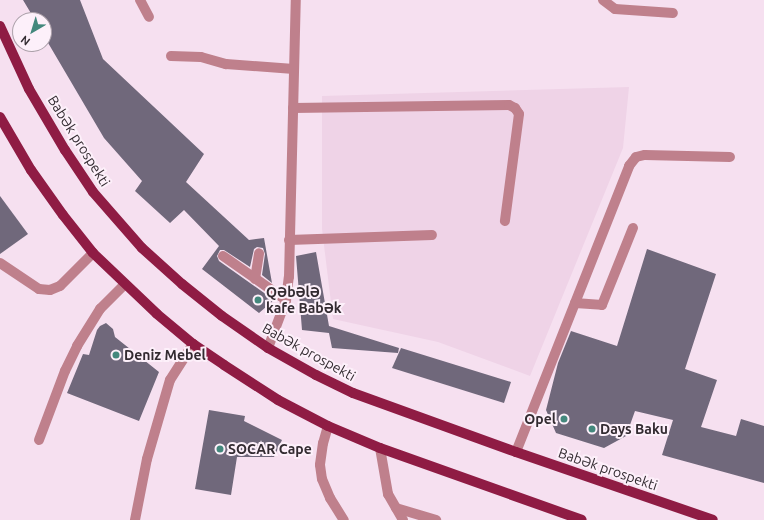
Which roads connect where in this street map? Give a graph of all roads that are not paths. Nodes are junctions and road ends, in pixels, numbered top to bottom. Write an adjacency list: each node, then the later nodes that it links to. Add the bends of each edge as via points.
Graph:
1 (140, 0): 5 (street)
2 (296, 0): 8 (street)
3 (603, 0): 4 (street, via 615,9)
4 (673, 13)
5 (149, 17)
6 (0, 26): 25 (main road, Babək prospekti, via 29,89 93,192 142,248 182,284)
7 (171, 56): 8 (street, via 201,57 226,64)
8 (294, 69): 9 (street)
9 (293, 108): 12 (street, via 509,105 515,108 520,114); 15 (street)
10 (0, 117): 16 (main road, via 31,170)
11 (730, 157): 23 (street, via 636,157 629,166)
12 (505, 221)
13 (633, 228): 23 (street, via 602,305)
14 (432, 235): 15 (street)
15 (289, 240): 22 (street)
16 (93, 253): 19 (street, via 60,286 50,290 39,289); 21 (main road)
17 (259, 253): 20 (street)
18 (223, 256): 20 (street)
19 (0, 263)
20 (255, 279): 22 (street)
21 (124, 285): 24 (main road); 27 (street, via 100,309 78,346 65,371)
22 (286, 300): 25 (street)
23 (575, 304): 29 (street)
24 (193, 344): 26 (main road, via 278,400); 31 (street, via 170,380 147,459)
25 (268, 348): 29 (main road, Babək prospekti, via 353,393)
26 (328, 426): 28 (main road); 32 (street, via 320,465 322,479)
27 (39, 440)
28 (380, 448): 30 (street, via 388,494); 35 (main road)
29 (516, 452): 36 (main road, Babək prospekti)
30 (396, 508): 33 (street); 34 (street)
31 (135, 520)
32 (344, 520)
33 (403, 520)
34 (436, 520)
35 (582, 520)
36 (713, 520)

